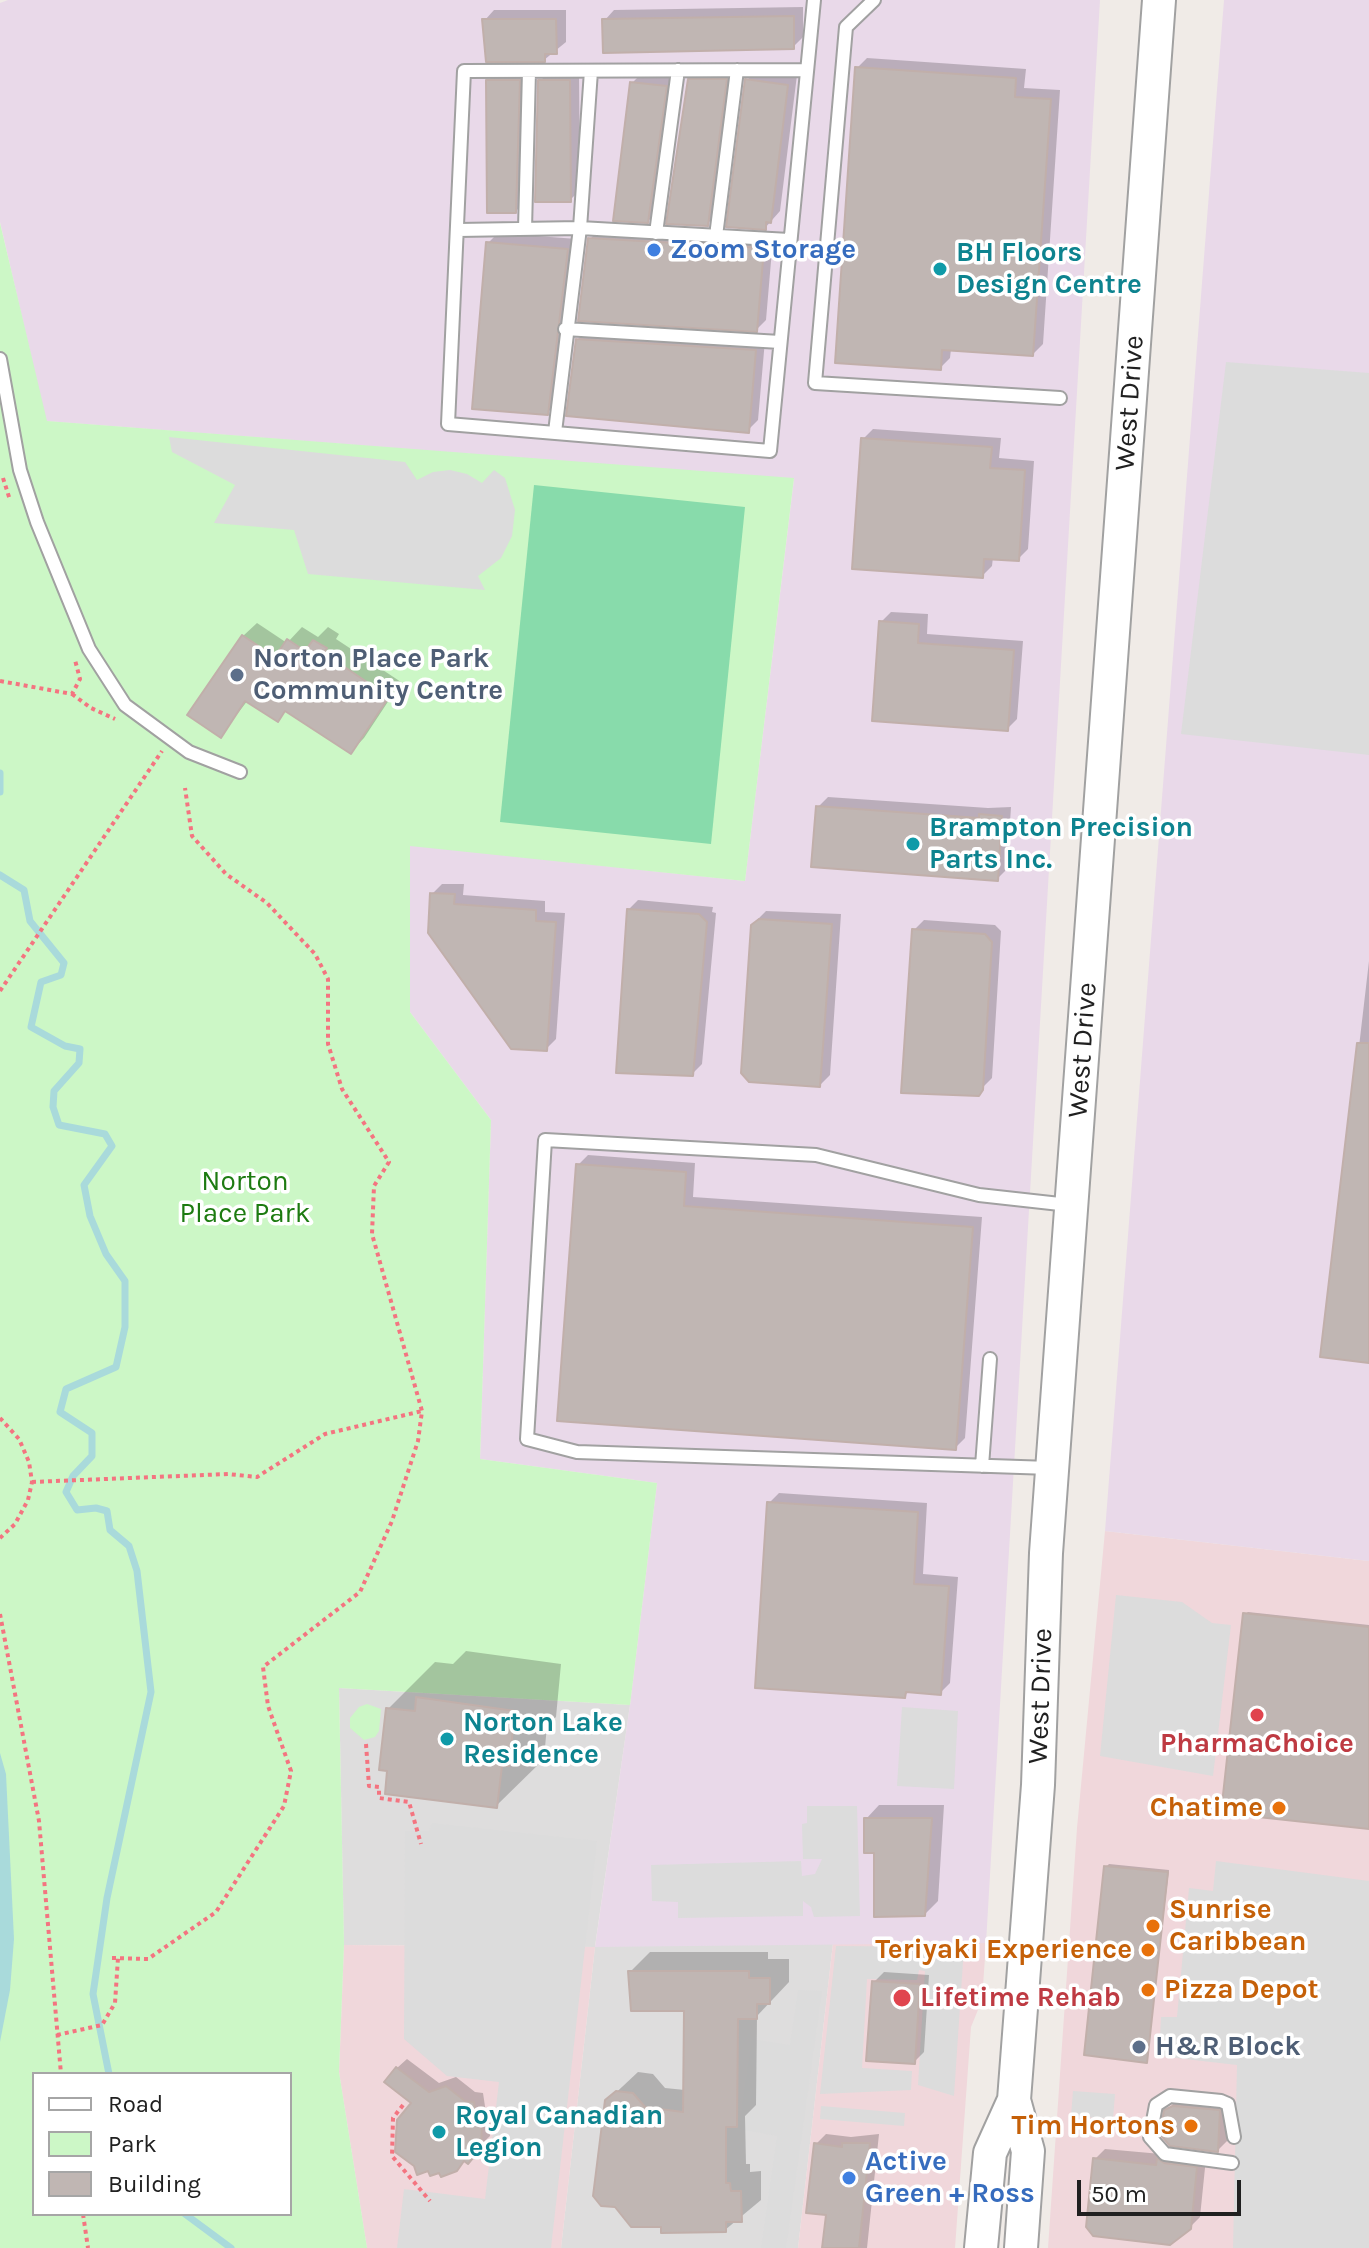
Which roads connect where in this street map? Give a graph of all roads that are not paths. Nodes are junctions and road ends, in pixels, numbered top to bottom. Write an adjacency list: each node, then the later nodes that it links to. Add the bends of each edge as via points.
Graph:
1 (814, 0): 6 (lane)
2 (874, 0): 18 (lane, via 846,27 815,383)
3 (1159, 0): 21 (street, West Drive)
4 (678, 70): 5 (lane); 8 (lane); 12 (lane)
5 (737, 70): 6 (lane); 13 (lane)
6 (807, 70): 14 (lane)
7 (529, 71): 8 (lane); 10 (lane); 11 (lane, via 464,71)
8 (591, 71): 9 (lane)
9 (580, 228): 10 (lane); 12 (lane); 15 (lane)
10 (525, 229): 11 (lane)
11 (458, 230): 19 (lane, via 448,424)
12 (656, 233): 13 (lane)
13 (716, 236): 14 (lane)
14 (789, 240): 16 (lane)
15 (565, 329): 16 (lane); 19 (lane)
16 (780, 342): 19 (lane, via 770,451)
17 (0, 359): 20 (lane, via 20,470 89,649 125,705 189,752)
18 (1060, 398)
19 (555, 432)
20 (240, 772)
21 (1072, 1205): 23 (lane, via 979,1195 816,1155 545,1140 527,1439 577,1452); 24 (street, West Drive)
22 (990, 1359): 23 (lane)
23 (982, 1466): 24 (lane)
24 (1052, 1468): 25 (street, West Drive, via 1038,1785)
25 (1014, 2100): 28 (street, West Drive, via 990,2153); 29 (street, West Drive, via 1028,2151)
26 (1234, 2137): 27 (lane, via 1231,2112 1221,2101 1170,2096 1156,2105 1150,2137 1165,2154)
27 (1232, 2163)
28 (981, 2248)
29 (1021, 2248)

